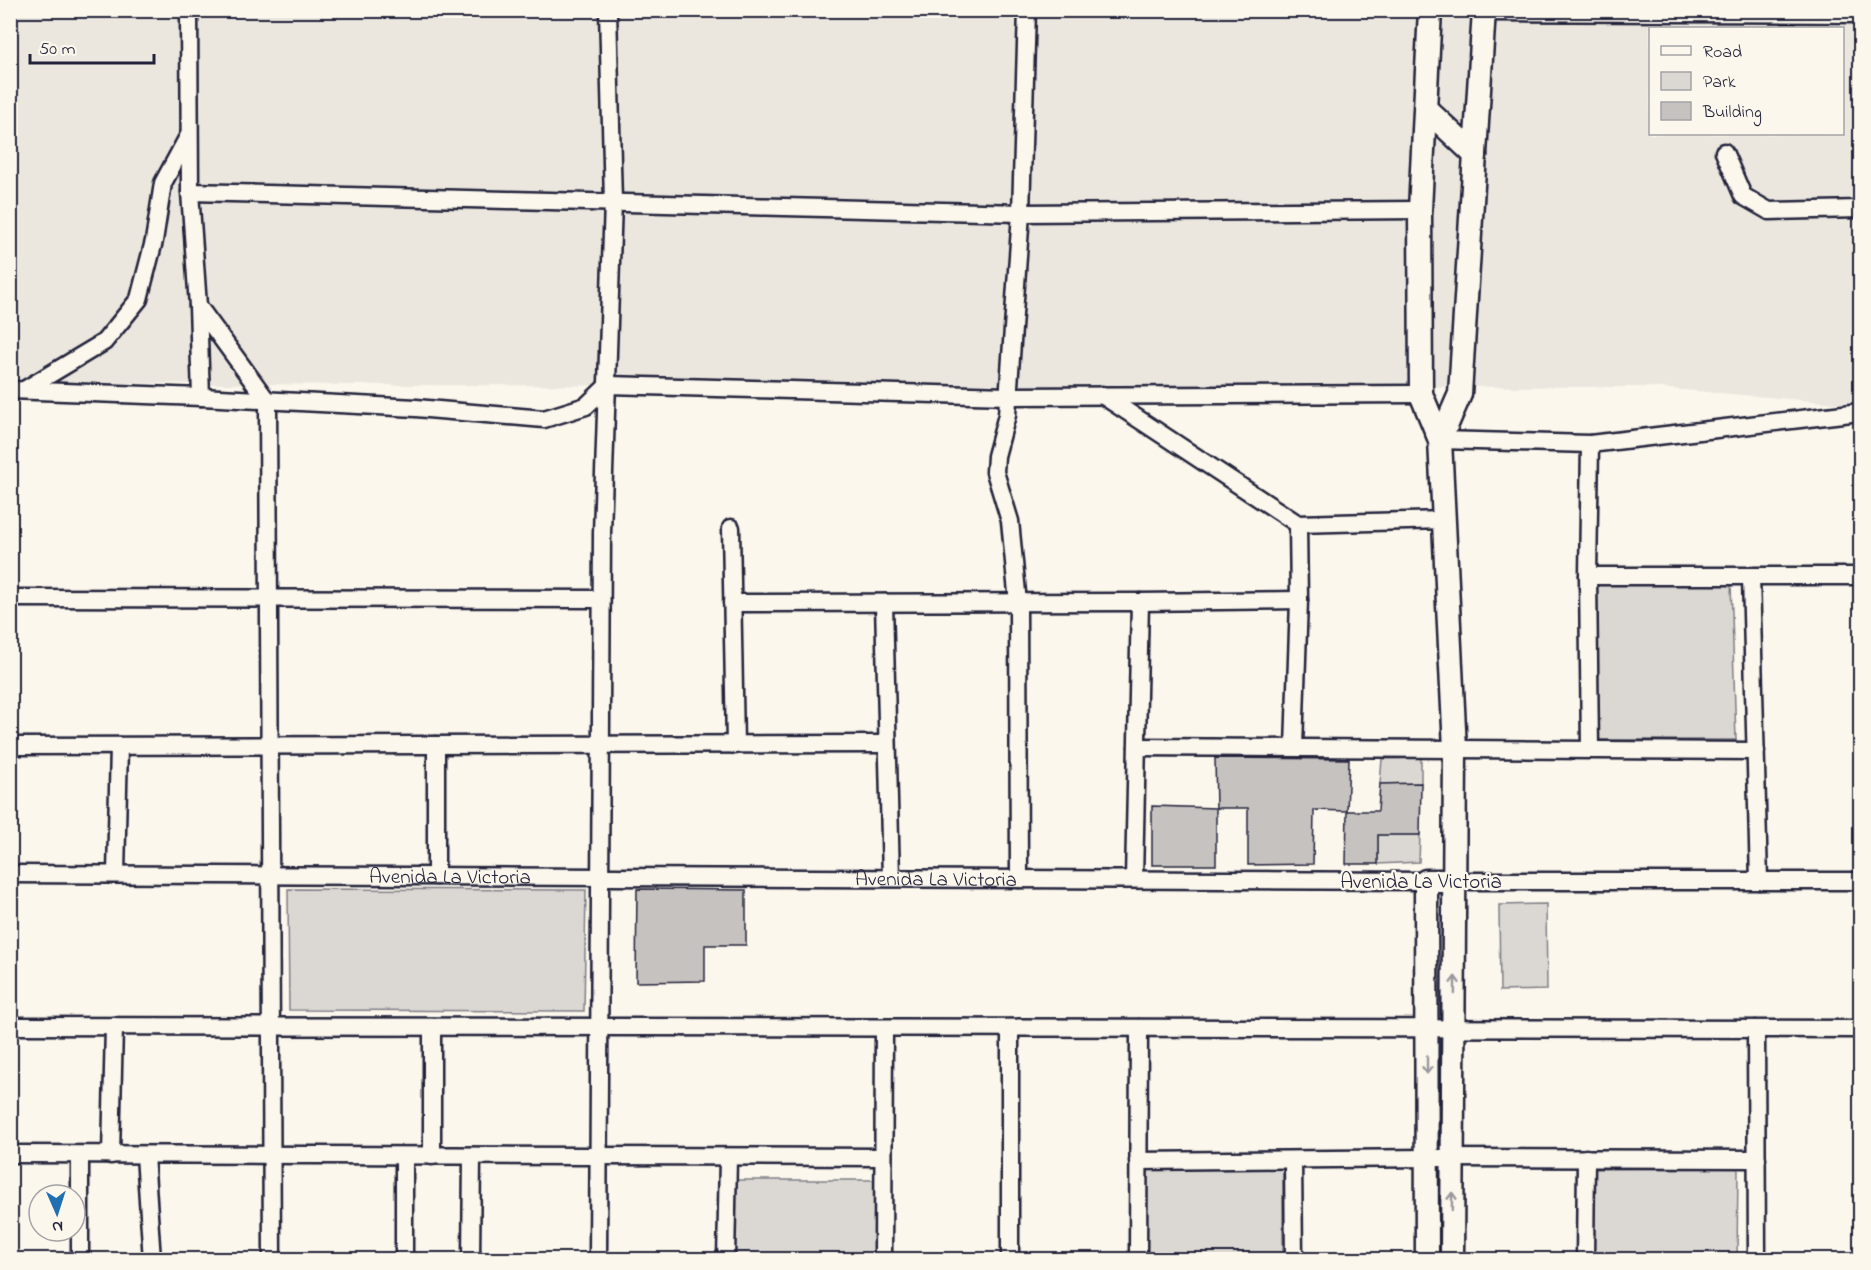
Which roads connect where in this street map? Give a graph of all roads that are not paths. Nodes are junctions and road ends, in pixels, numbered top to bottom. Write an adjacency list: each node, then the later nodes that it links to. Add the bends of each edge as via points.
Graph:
1 (189, 10): 8 (street)
2 (608, 10): 12 (street)
3 (1027, 10): 15 (street)
4 (1430, 10): 7 (street)
5 (1484, 11): 6 (street); 10 (street)
6 (1860, 14)
7 (1426, 109): 10 (street); 13 (street)
8 (189, 133): 11 (street); 18 (street, via 163,183 139,299 104,342)
9 (1724, 152): 14 (street, via 1743,196 1769,211)
10 (1475, 155): 25 (street, via 1460,394)
11 (190, 192): 12 (street); 16 (street)
12 (613, 202): 15 (street); 17 (street)
13 (1420, 210): 15 (street); 19 (street)
14 (1860, 210)
15 (1021, 213): 21 (street)
16 (198, 306): 22 (street); 23 (street)
17 (608, 385): 21 (street); 23 (street, via 586,406 544,420 416,408); 35 (street)
18 (15, 393): 22 (street)
19 (1421, 394): 20 (street); 25 (street)
20 (1102, 395): 21 (street); 28 (street)
21 (1008, 396): 40 (street, via 995,472 1010,521)
22 (201, 397): 23 (street)
23 (268, 402): 34 (street)
24 (1860, 412): 26 (street)
25 (1440, 440): 26 (street); 27 (street)
26 (1590, 444): 30 (street)
27 (1444, 520): 28 (street); 50 (street)
28 (1298, 524): 36 (street)
29 (731, 528): 38 (street)
30 (1588, 576): 31 (street); 51 (street)
31 (1752, 576): 32 (street); 52 (street)
32 (1860, 576)
33 (10, 598): 34 (street)
34 (269, 599): 35 (street); 47 (street)
35 (602, 599): 43 (street)
36 (1299, 600): 37 (street); 49 (street)
37 (1140, 602): 40 (street); 48 (street)
38 (732, 603): 39 (street); 44 (street)
39 (884, 603): 40 (street); 41 (street)
40 (1018, 603): 59 (street)
41 (887, 744): 44 (street); 58 (street)
42 (436, 745): 43 (street); 47 (street); 56 (street)
43 (601, 745): 44 (street); 57 (street)
44 (735, 745)
45 (10, 746): 46 (street)
46 (119, 746): 47 (street); 54 (street)
47 (270, 746): 55 (street)
48 (1137, 747): 49 (street); 60 (street)
49 (1294, 747): 50 (street)
50 (1455, 749): 51 (street); 62 (street)
51 (1590, 749): 52 (street)
52 (1756, 751): 63 (street)
53 (10, 874): 54 (street, Avenida La Victoria)
54 (116, 874): 55 (street, Avenida La Victoria)
55 (270, 875): 56 (street, Avenida La Victoria); 67 (street)
56 (436, 876): 57 (street, Avenida La Victoria)
57 (600, 877): 58 (street, Avenida La Victoria); 69 (street)
58 (891, 878): 59 (street, Avenida La Victoria)
59 (1019, 879): 60 (street, Avenida La Victoria)
60 (1134, 879): 61 (street, Avenida La Victoria)
61 (1426, 881): 62 (street, Avenida La Victoria); 73 (street)
62 (1456, 881): 63 (street, Avenida La Victoria); 74 (street, one-way to 62)
63 (1760, 881): 64 (street, Avenida La Victoria)
64 (1860, 881)
65 (10, 1026): 66 (street)
66 (114, 1026): 67 (street); 79 (street)
67 (271, 1027): 68 (street); 81 (street)
68 (432, 1027): 69 (street); 83 (street)
69 (600, 1027): 70 (street); 85 (street)
70 (884, 1028): 71 (street); 87 (street)
71 (1010, 1028): 72 (street); 102 (street)
72 (1139, 1028): 73 (street); 93 (street)
73 (1427, 1028): 74 (street); 88 (street, one-way to 88)
74 (1454, 1028): 75 (street); 89 (street)
75 (1756, 1029): 76 (street); 91 (street)
76 (1860, 1029)
77 (10, 1154): 78 (street)
78 (80, 1155): 79 (street); 94 (street)
79 (111, 1155): 80 (street)
80 (145, 1155): 81 (street); 95 (street)
81 (271, 1155): 82 (street); 96 (street)
82 (404, 1156): 83 (street); 97 (street)
83 (432, 1156): 84 (street)
84 (472, 1156): 85 (street); 98 (street)
85 (599, 1156): 86 (street); 99 (street)
86 (728, 1157): 87 (street); 100 (street)
87 (883, 1157): 101 (street)
88 (1427, 1158): 89 (street); 92 (street); 105 (street)
89 (1453, 1158): 90 (street); 106 (street, one-way to 89)
90 (1586, 1158): 91 (street); 107 (street)
91 (1756, 1159): 108 (street)
92 (1293, 1160): 93 (street); 104 (street)
93 (1138, 1161): 103 (street)
94 (80, 1260)
95 (152, 1260)
96 (272, 1260)
97 (404, 1260)
98 (471, 1260)
99 (598, 1260)
100 (726, 1260)
101 (883, 1260)
102 (1010, 1260)
103 (1138, 1260)
104 (1294, 1260)
105 (1427, 1260)
106 (1452, 1260)
107 (1585, 1260)
108 (1757, 1260)

